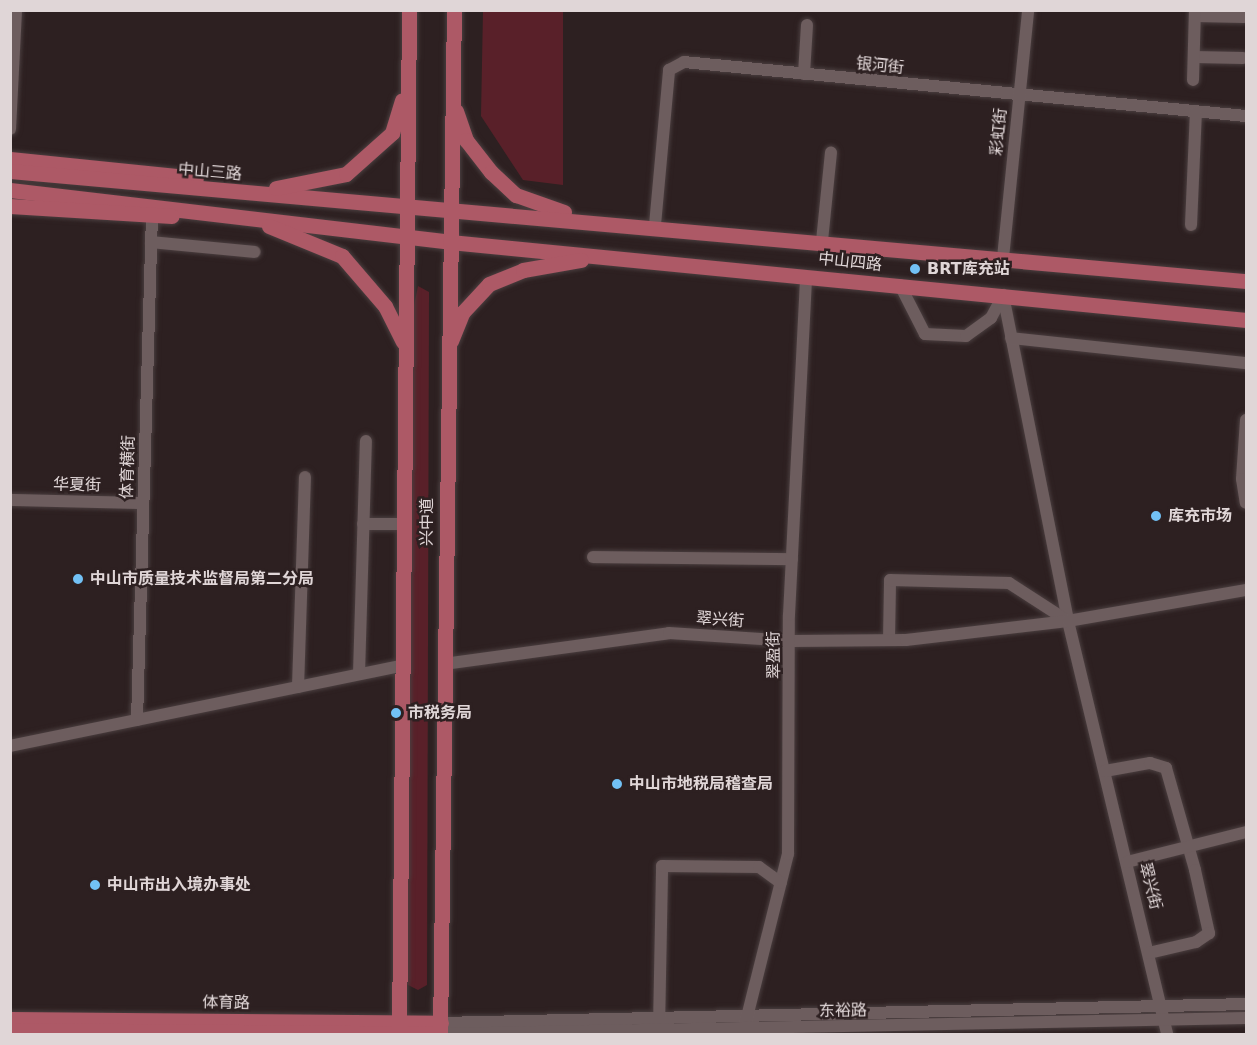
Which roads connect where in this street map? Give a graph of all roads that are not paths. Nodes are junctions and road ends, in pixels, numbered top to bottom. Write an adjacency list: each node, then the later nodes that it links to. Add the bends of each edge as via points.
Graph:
1 (16, 10): 17 (street)
2 (409, 10): 12 (main road, 兴中道)
3 (454, 10): 14 (main road, 兴中道)
4 (1028, 10): 13 (street, 彩虹街)
5 (1195, 13): 6 (street); 8 (street)
6 (1244, 17)
7 (807, 25): 10 (street)
8 (1194, 57): 9 (street); 11 (street)
9 (1243, 58)
10 (804, 74): 13 (street, 银河街); 29 (street, 银河街, via 673,65 669,70)
11 (1193, 80)
12 (407, 83): 22 (main road, via 392,134 346,174); 23 (main road, 兴中道)
13 (1020, 96): 15 (street, 银河街); 37 (street, 彩虹街)
14 (452, 98): 25 (main road, 兴中道); 28 (main road, via 466,140 491,172 516,195)
15 (1196, 112): 16 (street, 银河街); 30 (street)
16 (1246, 116)
17 (10, 129)
18 (831, 152): 32 (street)
19 (10, 159): 22 (main road, 中山三路, via 206,179)
20 (10, 171): 22 (main road, 中山三路)
21 (10, 190): 27 (main road)
22 (256, 192): 23 (main road, 中山三路)
23 (407, 203): 25 (main road, 中山三路); 31 (main road, 兴中道)
24 (10, 206): 26 (main road)
25 (450, 207): 28 (main road, 中山四路); 34 (main road, 兴中道)
26 (152, 216): 27 (main road); 33 (street, 体育横街)
27 (257, 219): 31 (main road); 44 (main road, via 342,256 385,306)
28 (584, 219): 29 (main road, 中山四路)
29 (655, 225): 32 (main road, 中山四路)
30 (1191, 225)
31 (407, 237): 34 (main road); 44 (main road, 兴中道)
32 (822, 241): 37 (main road, 中山四路)
33 (151, 242): 35 (street); 51 (street, 体育横街)
34 (450, 242): 36 (main road, 中山四路); 45 (main road, 兴中道)
35 (255, 252)
36 (599, 256): 38 (main road, 中山四路); 45 (main road, via 524,270 489,284 463,312)
37 (1003, 258): 39 (main road, 中山四路)
38 (806, 276): 40 (main road, 中山四路); 56 (street, 翠盈街)
39 (1246, 281)
40 (900, 285): 41 (main road, 中山四路); 41 (street, via 925,334 966,336 991,318)
41 (1003, 295): 42 (main road, 中山四路); 43 (street)
42 (1246, 320)
43 (1011, 338): 46 (street); 58 (street)
44 (405, 345): 54 (main road, 兴中道)
45 (446, 352): 61 (main road, 兴中道)
46 (1246, 363)
47 (1246, 420): 52 (street, via 1242,479)
48 (366, 441): 53 (street)
49 (305, 477): 64 (street)
50 (10, 500): 51 (street, 华夏街)
51 (143, 503): 65 (street, 体育横街)
52 (1246, 503)
53 (363, 524): 54 (street); 63 (street)
54 (402, 524): 62 (main road, 兴中道)
55 (592, 557): 56 (street)
56 (792, 559): 60 (street, 翠盈街)
57 (1246, 590): 58 (street, 翠兴街)
58 (1068, 621): 59 (street, 翠兴街); 59 (street, via 1009,583 890,580); 67 (street, 翠兴街)
59 (889, 640): 60 (street, 翠兴街)
60 (792, 641): 61 (street, 翠兴街, via 669,633); 70 (street, 翠盈街, via 788,854)
61 (444, 664): 85 (main road, 兴中道)
62 (400, 666): 63 (street); 84 (main road, 兴中道)
63 (359, 674): 64 (street)
64 (298, 687): 65 (street)
65 (137, 720): 66 (street)
66 (10, 746)
67 (1105, 771): 69 (street, 翠兴街); 71 (street, via 1150,763 1166,768 1195,870 1209,933 1196,942)
68 (1246, 832): 69 (street)
69 (1127, 862): 71 (street, 翠兴街)
70 (781, 883): 79 (street, via 759,867 662,866); 80 (street, 翠盈街)
71 (1149, 953): 73 (street, 翠兴街)
72 (1246, 1004): 73 (street, 东裕路)
73 (1160, 1006): 74 (street, 东裕路); 77 (street, 翠兴街)
74 (1010, 1011): 78 (street, 东裕路); 82 (street)
75 (1246, 1018): 77 (street, 东裕路)
76 (10, 1019): 81 (main road, 体育路)
77 (1163, 1020): 82 (street, 东裕路); 87 (street, 翠兴街)
78 (892, 1025): 80 (street, 东裕路); 82 (street, 东裕路)
79 (659, 1027): 80 (street, 东裕路); 85 (street, 东裕路); 86 (street, 东裕路)
80 (744, 1027)
81 (53, 1028): 83 (main road, 体育路); 84 (main road, 体育路)
82 (1009, 1029)
83 (10, 1030)
84 (399, 1030): 85 (main road, 体育路)
85 (441, 1031): 86 (street, 东裕路)
86 (540, 1033)
87 (1167, 1035)

